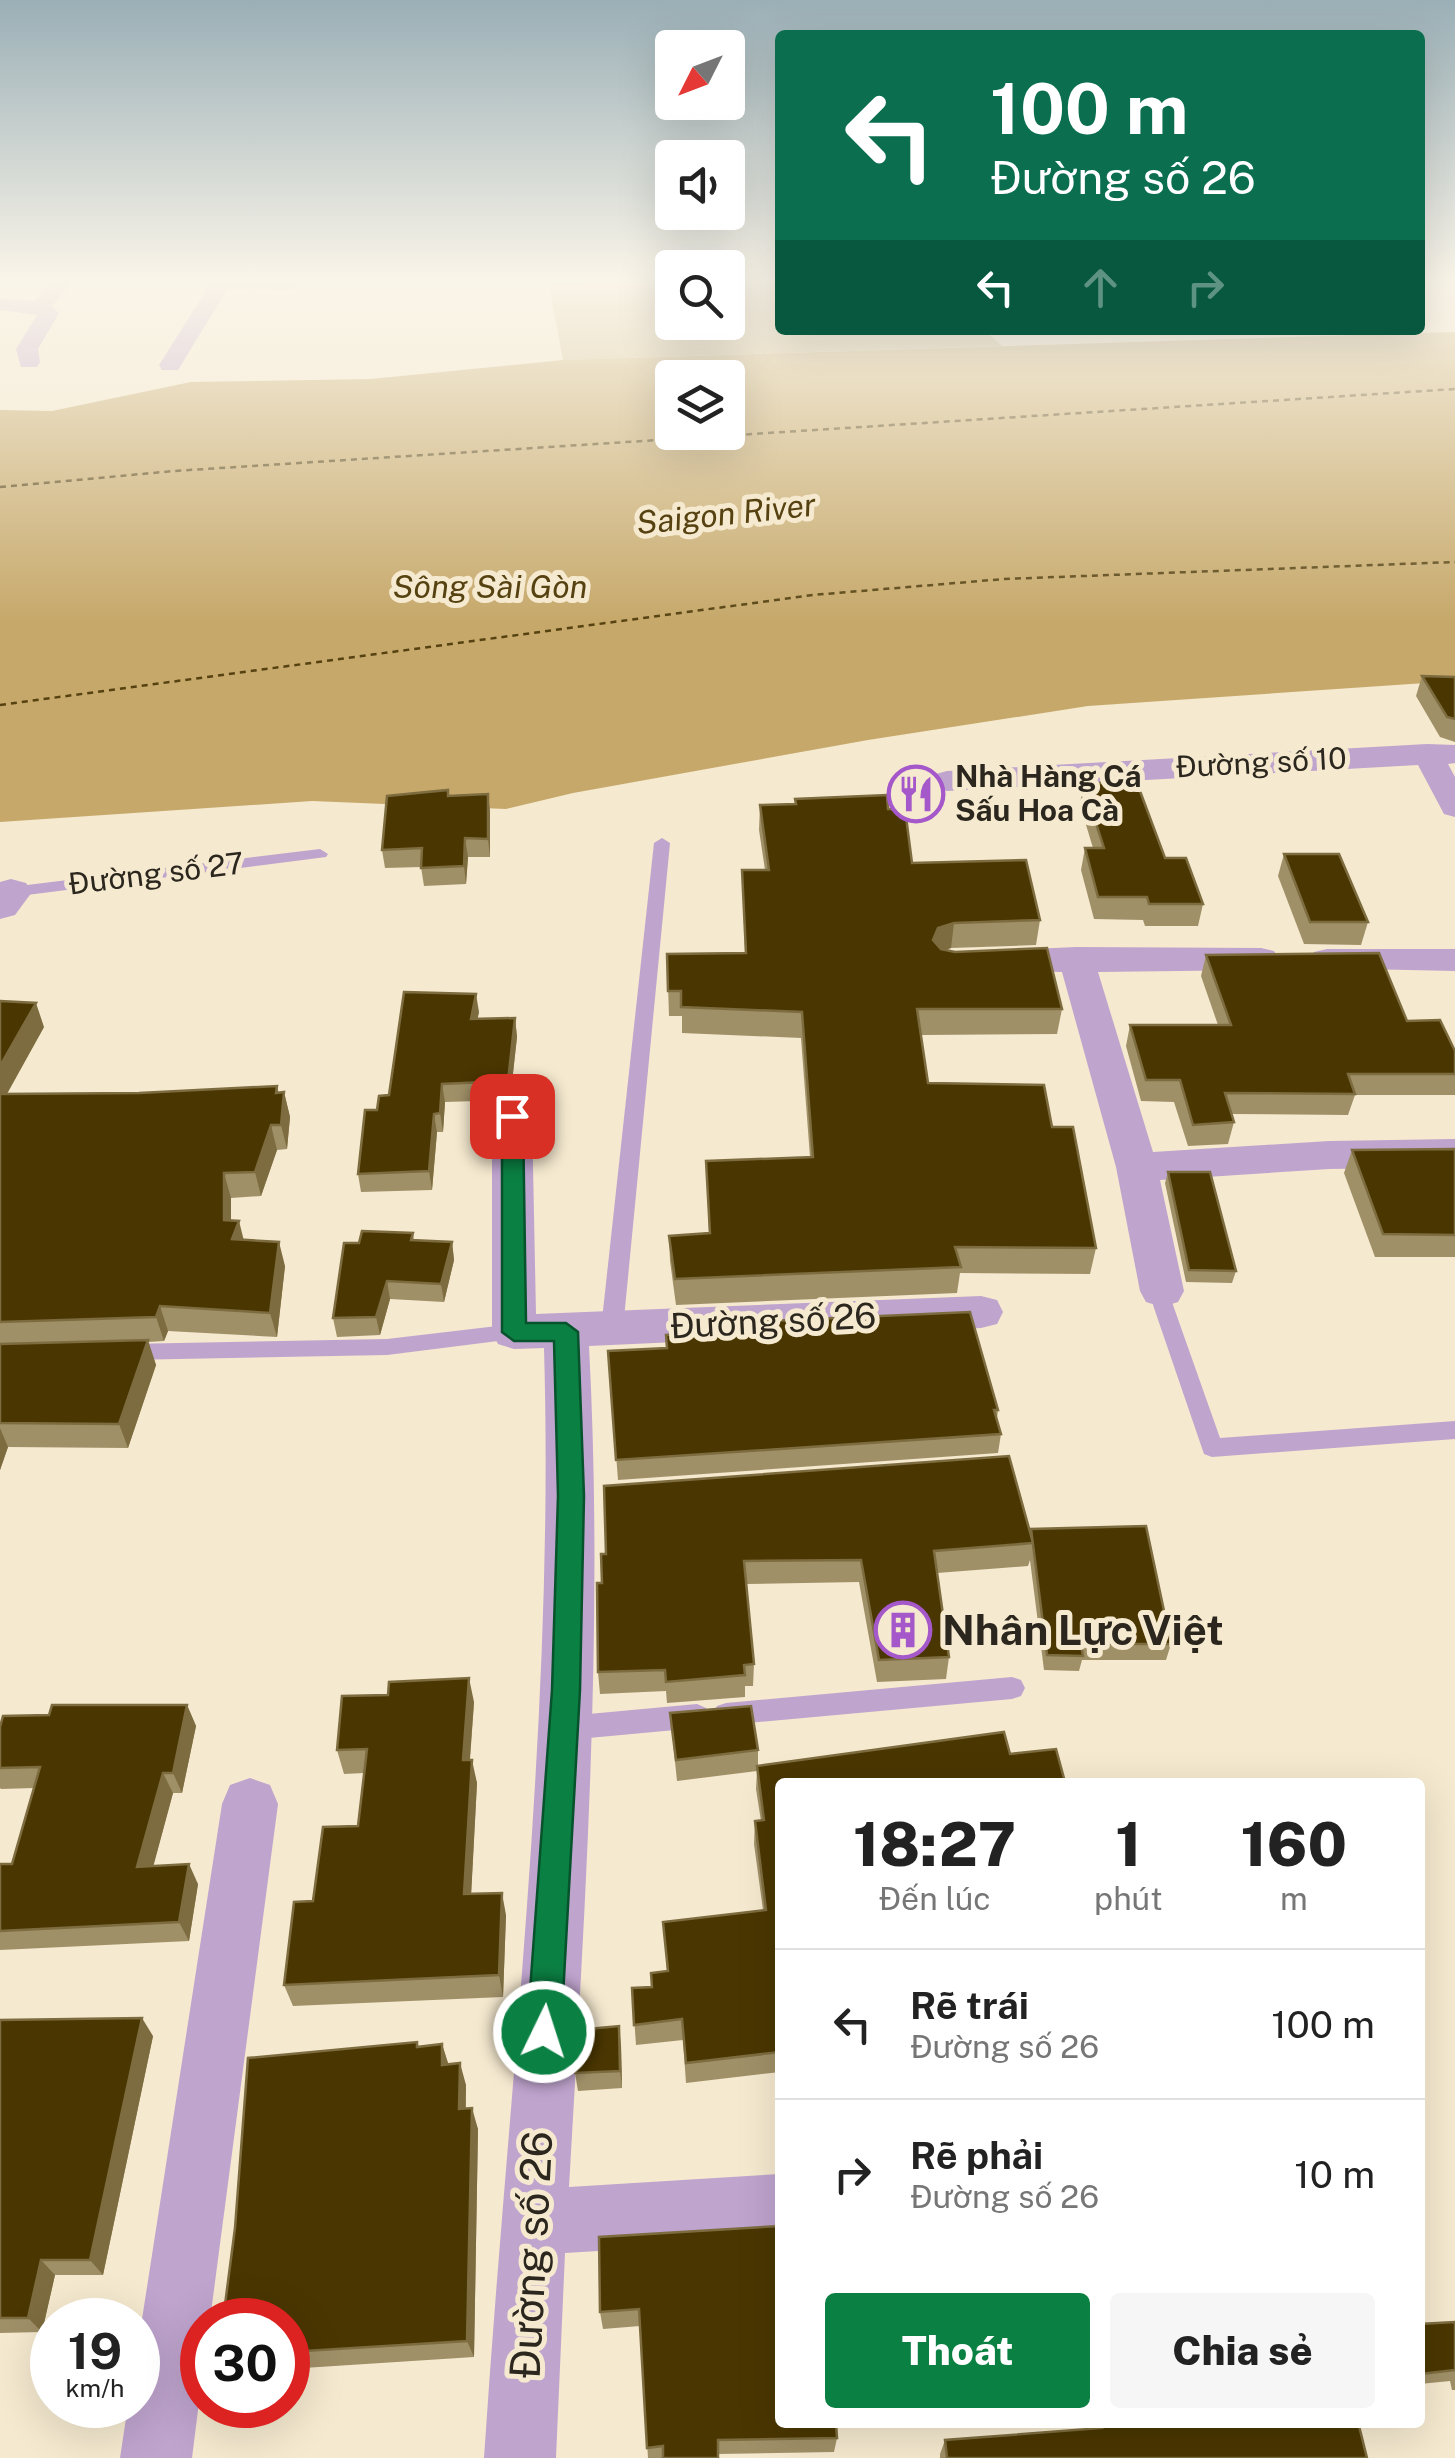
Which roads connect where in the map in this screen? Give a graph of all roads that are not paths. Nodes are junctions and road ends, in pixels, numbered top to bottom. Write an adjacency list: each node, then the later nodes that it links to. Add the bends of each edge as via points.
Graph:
1 (1441, 753): 2 (street, Đường số 10); 3 (street)
2 (947, 781)
3 (1455, 807)
4 (662, 842): 15 (lane)
5 (320, 854): 6 (lane, Đường số 27)
6 (5, 899)
7 (1076, 958): 8 (street); 9 (street); 12 (street)
8 (1455, 960)
9 (952, 964)
10 (512, 1116): 15 (street, Đường số 26)
11 (1455, 1153): 12 (street)
12 (1136, 1166): 13 (street)
13 (1162, 1291): 17 (lane, via 1212,1448)
14 (981, 1312): 15 (street, Đường số 26)
15 (564, 1331): 16 (lane, via 386,1347); 19 (street, Đường số 26, via 581,1496)
16 (100, 1353)
17 (1455, 1430)
18 (1012, 1688): 19 (lane)
19 (565, 1728): 22 (street, Đường số 26)
20 (250, 1804): 23 (street)
21 (775, 2207): 22 (street)
22 (531, 2222): 24 (street, Đường số 26)
23 (156, 2458)
24 (520, 2458)

